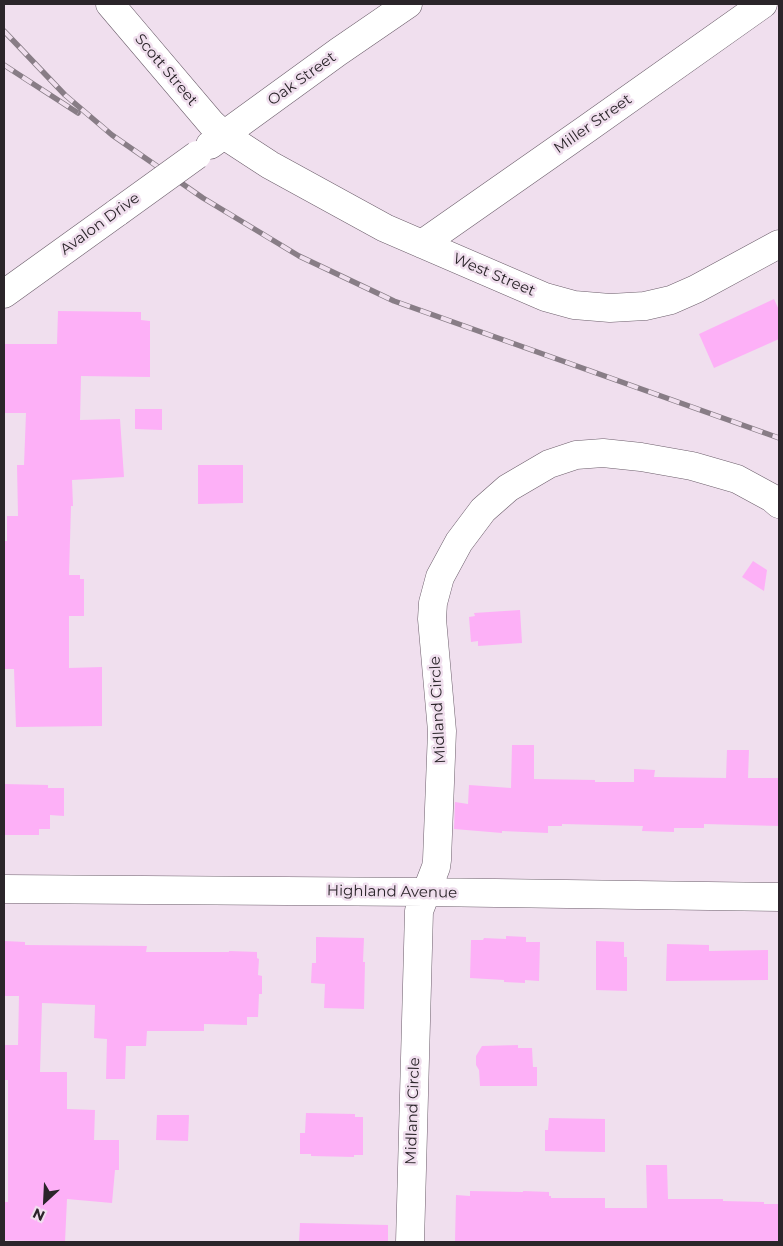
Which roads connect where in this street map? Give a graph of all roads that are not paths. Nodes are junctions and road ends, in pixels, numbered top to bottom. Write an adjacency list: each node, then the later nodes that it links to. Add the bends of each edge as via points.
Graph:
1 (110, 4): 4 (street, Scott Street)
2 (408, 4): 4 (street, Oak Street)
3 (763, 4): 6 (street, Miller Street)
4 (224, 135): 5 (street, Oak Street); 6 (street, West Street, via 270,165 385,228)
5 (196, 155): 8 (street, Avalon Drive, bridge)
6 (422, 244): 7 (street, West Street, via 545,297 610,308 645,306 671,300)
7 (779, 244)
8 (4, 294)
9 (779, 504): 11 (street, Midland Circle, via 737,479 701,468 603,452 576,455 549,464 508,488 483,510 459,542 440,577 433,603 442,731 438,860)
10 (4, 889): 11 (street, Highland Avenue)
11 (426, 892): 12 (street, Highland Avenue); 13 (street, Midland Circle, via 419,910)
12 (779, 897)
13 (410, 1242)

